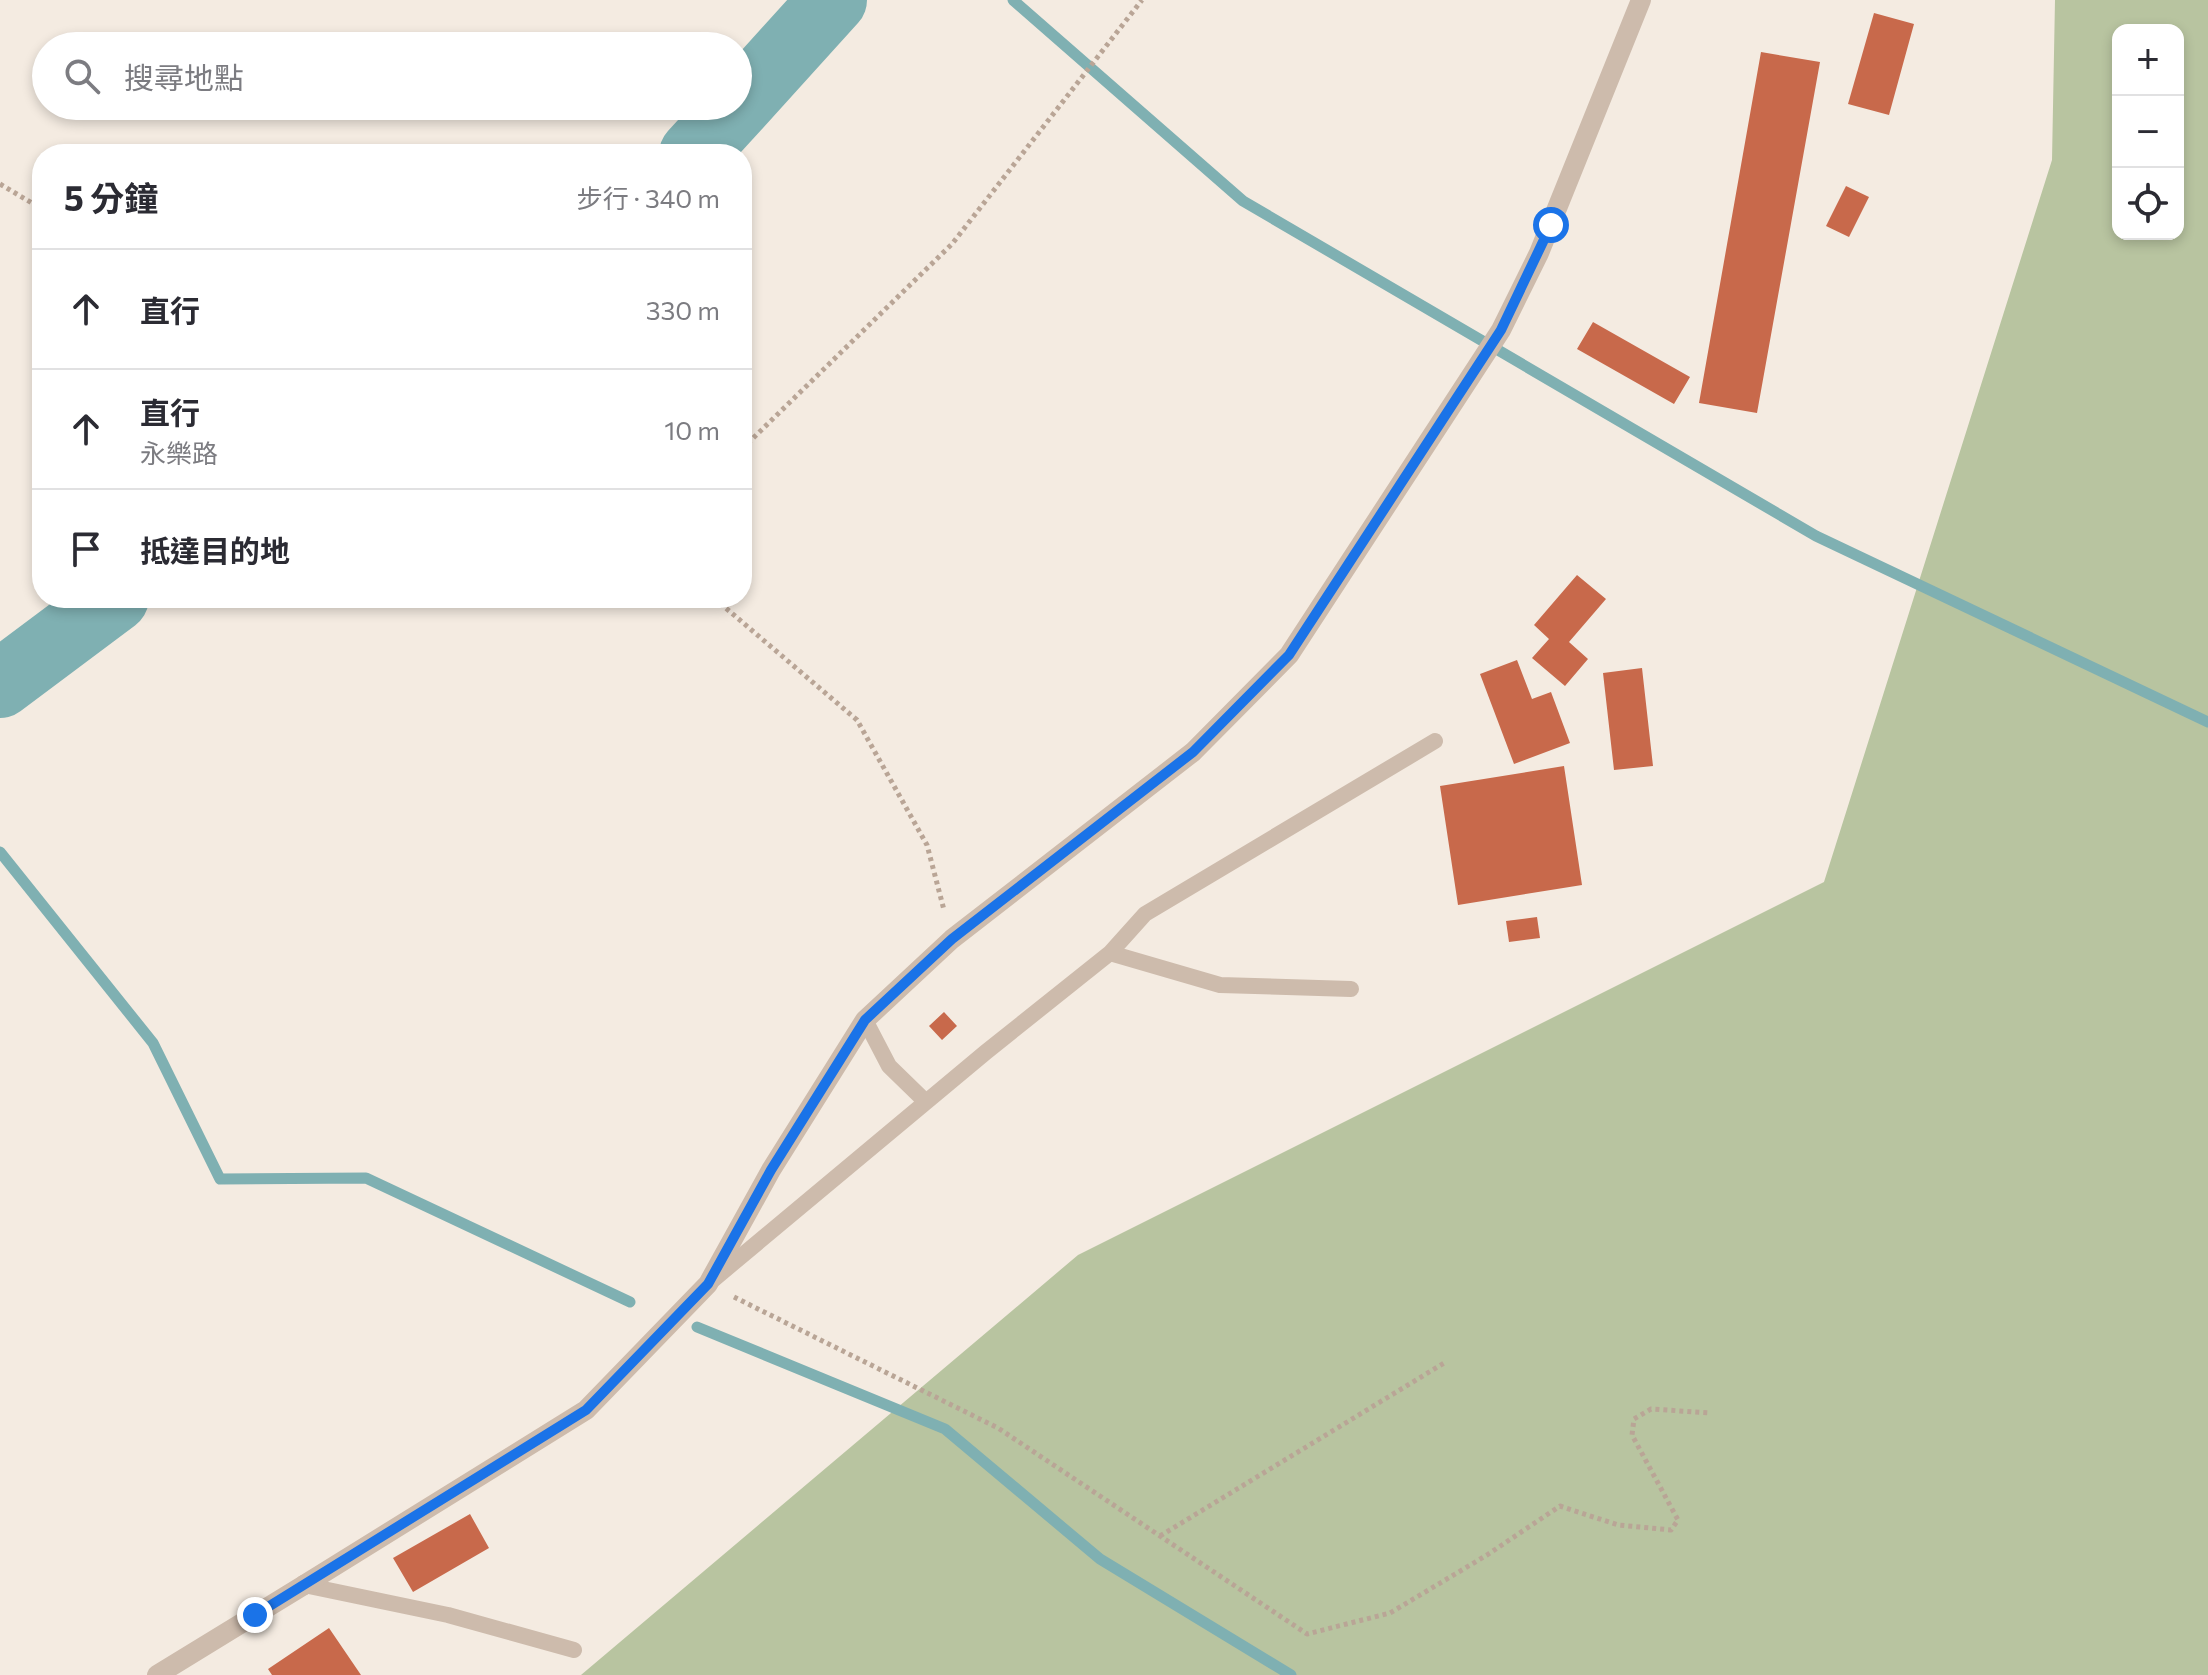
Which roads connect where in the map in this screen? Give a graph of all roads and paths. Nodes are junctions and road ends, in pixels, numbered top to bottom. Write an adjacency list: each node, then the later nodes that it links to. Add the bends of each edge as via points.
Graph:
1 (1142, 0): 5 (path, via 952,244)
2 (1641, 0): 8 (street, via 1539,253 1501,330 1289,655 1193,752)
3 (0, 184): 4 (path)
4 (32, 203)
5 (752, 439)
6 (726, 608): 8 (path, via 857,720 927,845)
7 (1435, 741): 9 (lane, via 1145,914)
8 (952, 939): 11 (street)
9 (1110, 953): 10 (lane, via 1220,985); 12 (lane)
10 (1351, 989)
11 (865, 1020): 12 (lane, via 889,1066); 13 (street, via 771,1170)
12 (926, 1102): 13 (lane)
13 (708, 1284): 16 (path, via 998,1428); 17 (street, via 586,1410)
14 (1444, 1363): 16 (path)
15 (1711, 1413): 16 (path, via 1651,1409 1634,1419 1632,1435 1678,1520 1671,1530 1618,1525 1560,1506 1390,1613 1307,1634)
16 (1160, 1536)
17 (304, 1585): 18 (lane, via 448,1615); 19 (street)
18 (574, 1650)
19 (157, 1675)

